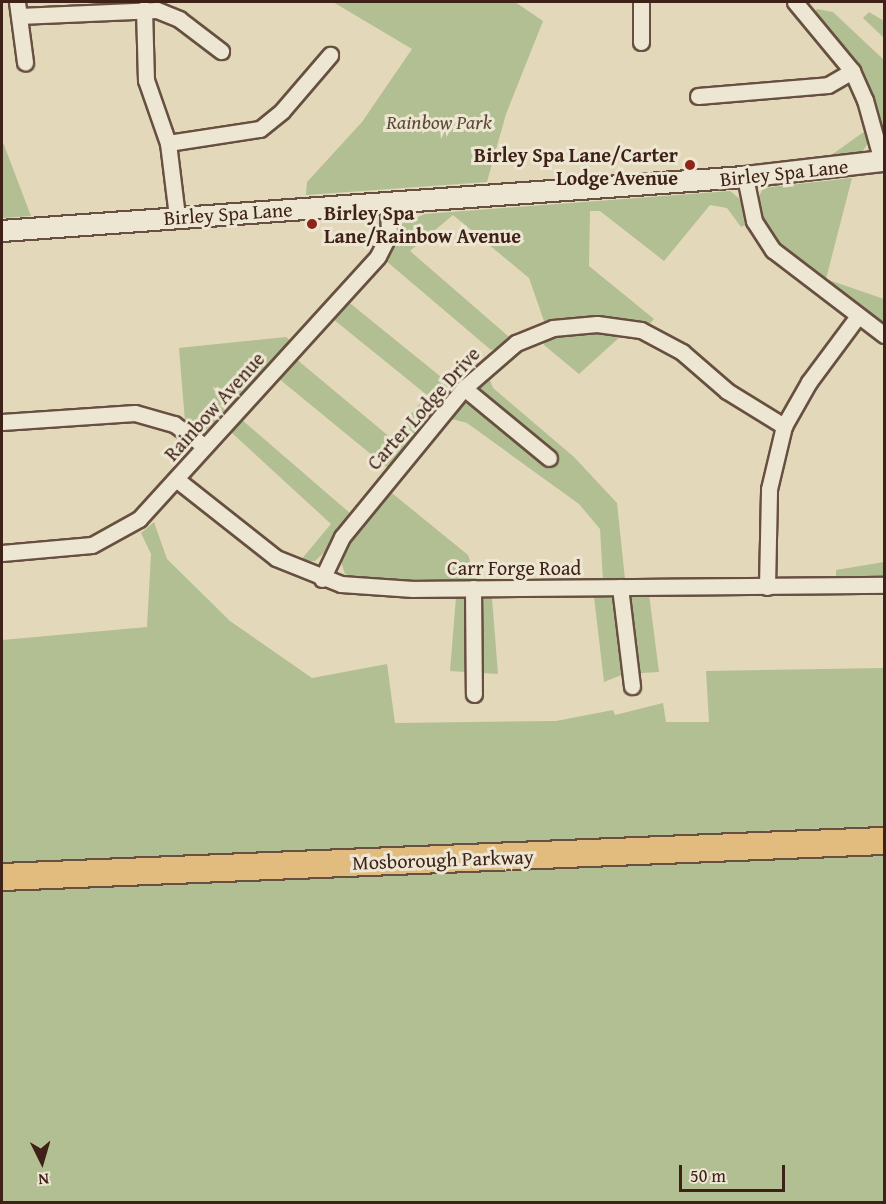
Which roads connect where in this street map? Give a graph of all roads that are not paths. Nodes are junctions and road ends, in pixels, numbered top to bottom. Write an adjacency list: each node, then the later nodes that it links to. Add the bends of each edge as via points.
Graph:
1 (641, 2): 5 (street)
2 (800, 3): 9 (street)
3 (18, 9): 4 (street); 8 (street)
4 (144, 9): 6 (street, via 179,19); 11 (street, via 146,80)
5 (641, 42)
6 (221, 51)
7 (330, 55): 11 (street, via 282,111 261,129)
8 (25, 62)
9 (852, 71): 10 (street, via 828,85); 12 (street)
10 (698, 96)
11 (168, 143): 15 (street)
12 (883, 161): 13 (street, Birley Spa Lane)
13 (745, 177): 14 (street, Birley Spa Lane); 17 (street, via 754,221 773,250)
14 (388, 202): 15 (street, Birley Spa Lane); 22 (street, Rainbow Avenue, via 389,234 378,256)
15 (177, 216): 16 (street, Birley Spa Lane)
16 (2, 231)
17 (858, 316): 18 (street); 21 (street, via 815,373)
18 (885, 334)
19 (464, 388): 21 (street, Carter Lodge Drive, via 498,356 536,333 575,324 620,325 662,339 727,391); 23 (street); 26 (street, Carter Lodge Drive, via 342,537)
20 (2, 422): 22 (street, via 135,413 174,424)
21 (784, 426): 29 (street, via 769,489)
22 (204, 446): 24 (street, Rainbow Avenue)
23 (549, 458)
24 (176, 479): 25 (street, Rainbow Avenue, via 139,519 107,540 77,548); 26 (street, Carr Forge Road, via 276,558)
25 (2, 553)
26 (322, 579): 30 (street, Carr Forge Road, via 363,587)
27 (885, 585): 29 (street, Carr Forge Road)
28 (620, 587): 29 (street, Carr Forge Road); 30 (street, Carr Forge Road); 31 (street)
29 (767, 587)
30 (473, 588): 32 (street)
31 (632, 686)
32 (474, 694)
33 (885, 841): 34 (highway, Mosborough Parkway)
34 (2, 877)

